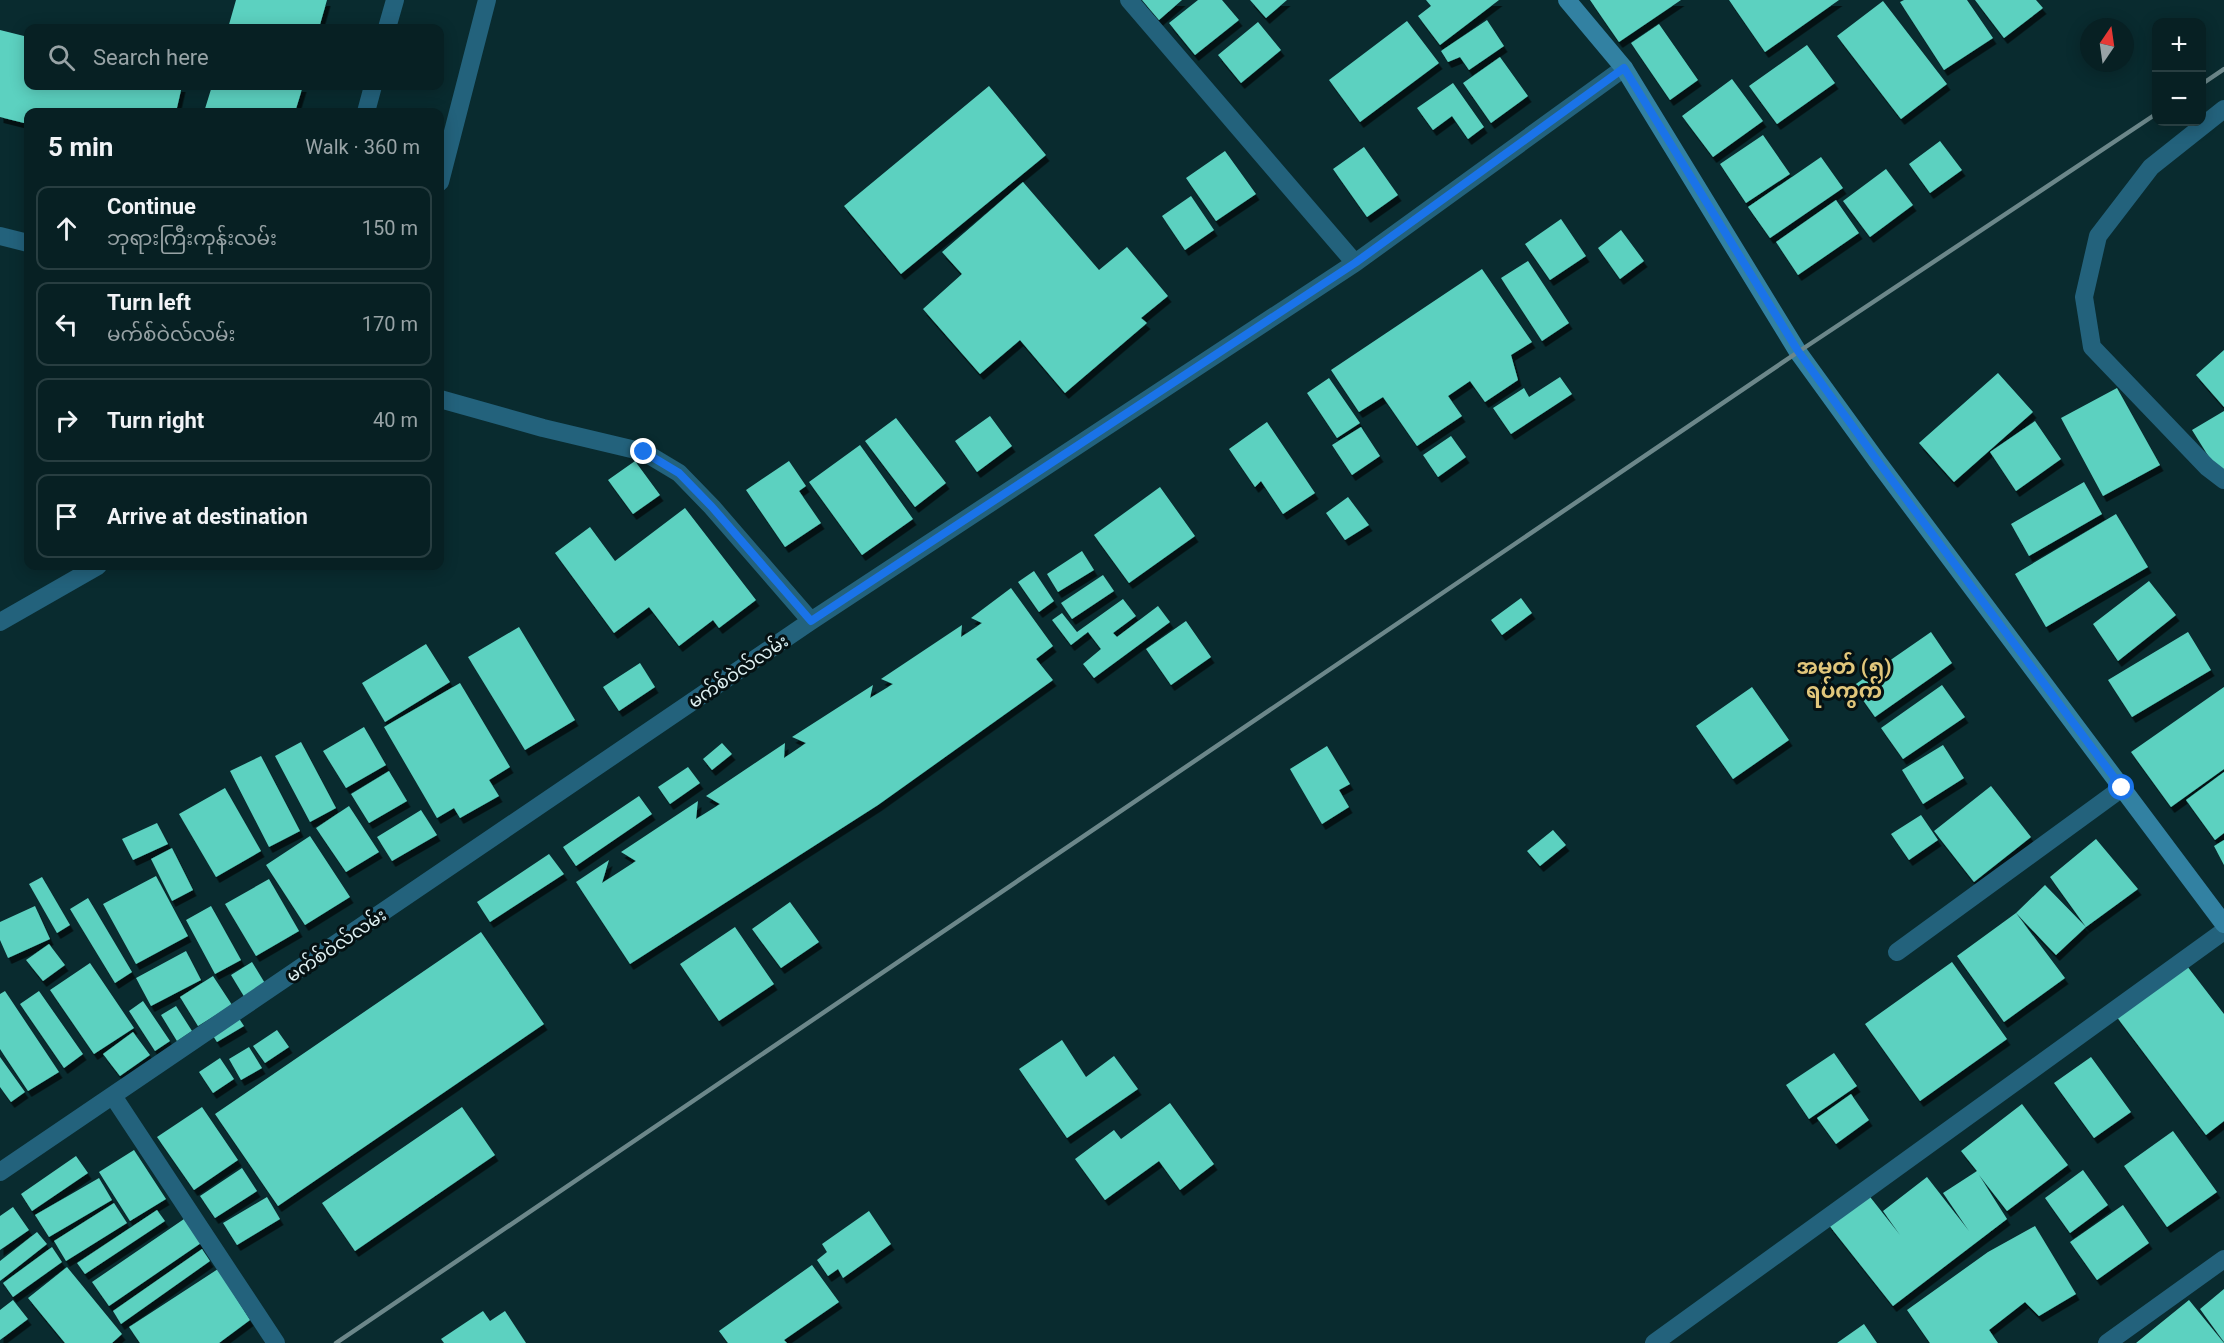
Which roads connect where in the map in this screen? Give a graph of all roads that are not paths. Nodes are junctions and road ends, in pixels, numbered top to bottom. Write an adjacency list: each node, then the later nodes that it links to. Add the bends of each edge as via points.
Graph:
1 (394, 0): 5 (street)
2 (488, 0): 10 (street)
3 (1129, 0): 13 (street)
4 (1567, 0): 6 (street)
5 (388, 24)
6 (1624, 68): 13 (street, မက်စ်ဝဲလ်လမ်း); 19 (street, via 1798,351)
7 (371, 90): 8 (street)
8 (367, 108)
9 (2224, 109): 15 (street, via 2151,166 2098,236 2084,297 2092,347)
10 (444, 167)
11 (0, 236): 12 (street)
12 (24, 242)
13 (1355, 263): 17 (street, မက်စ်ဝဲလ်လမ်း)
14 (444, 400): 17 (street, via 644,452 679,473)
15 (2224, 480)
16 (91, 570): 18 (street)
17 (811, 621): 23 (street, မက်စ်ဝဲလ်လမ်း)
18 (0, 622)
19 (2122, 788): 20 (street); 22 (street)
20 (2224, 924)
21 (2224, 931): 27 (street)
22 (1897, 951)
23 (113, 1096): 24 (street, မက်စ်ဝဲလ်လမ်း); 26 (street)
24 (0, 1172)
25 (2224, 1259): 28 (street)
26 (276, 1343)
27 (1654, 1343)
28 (2107, 1343)

